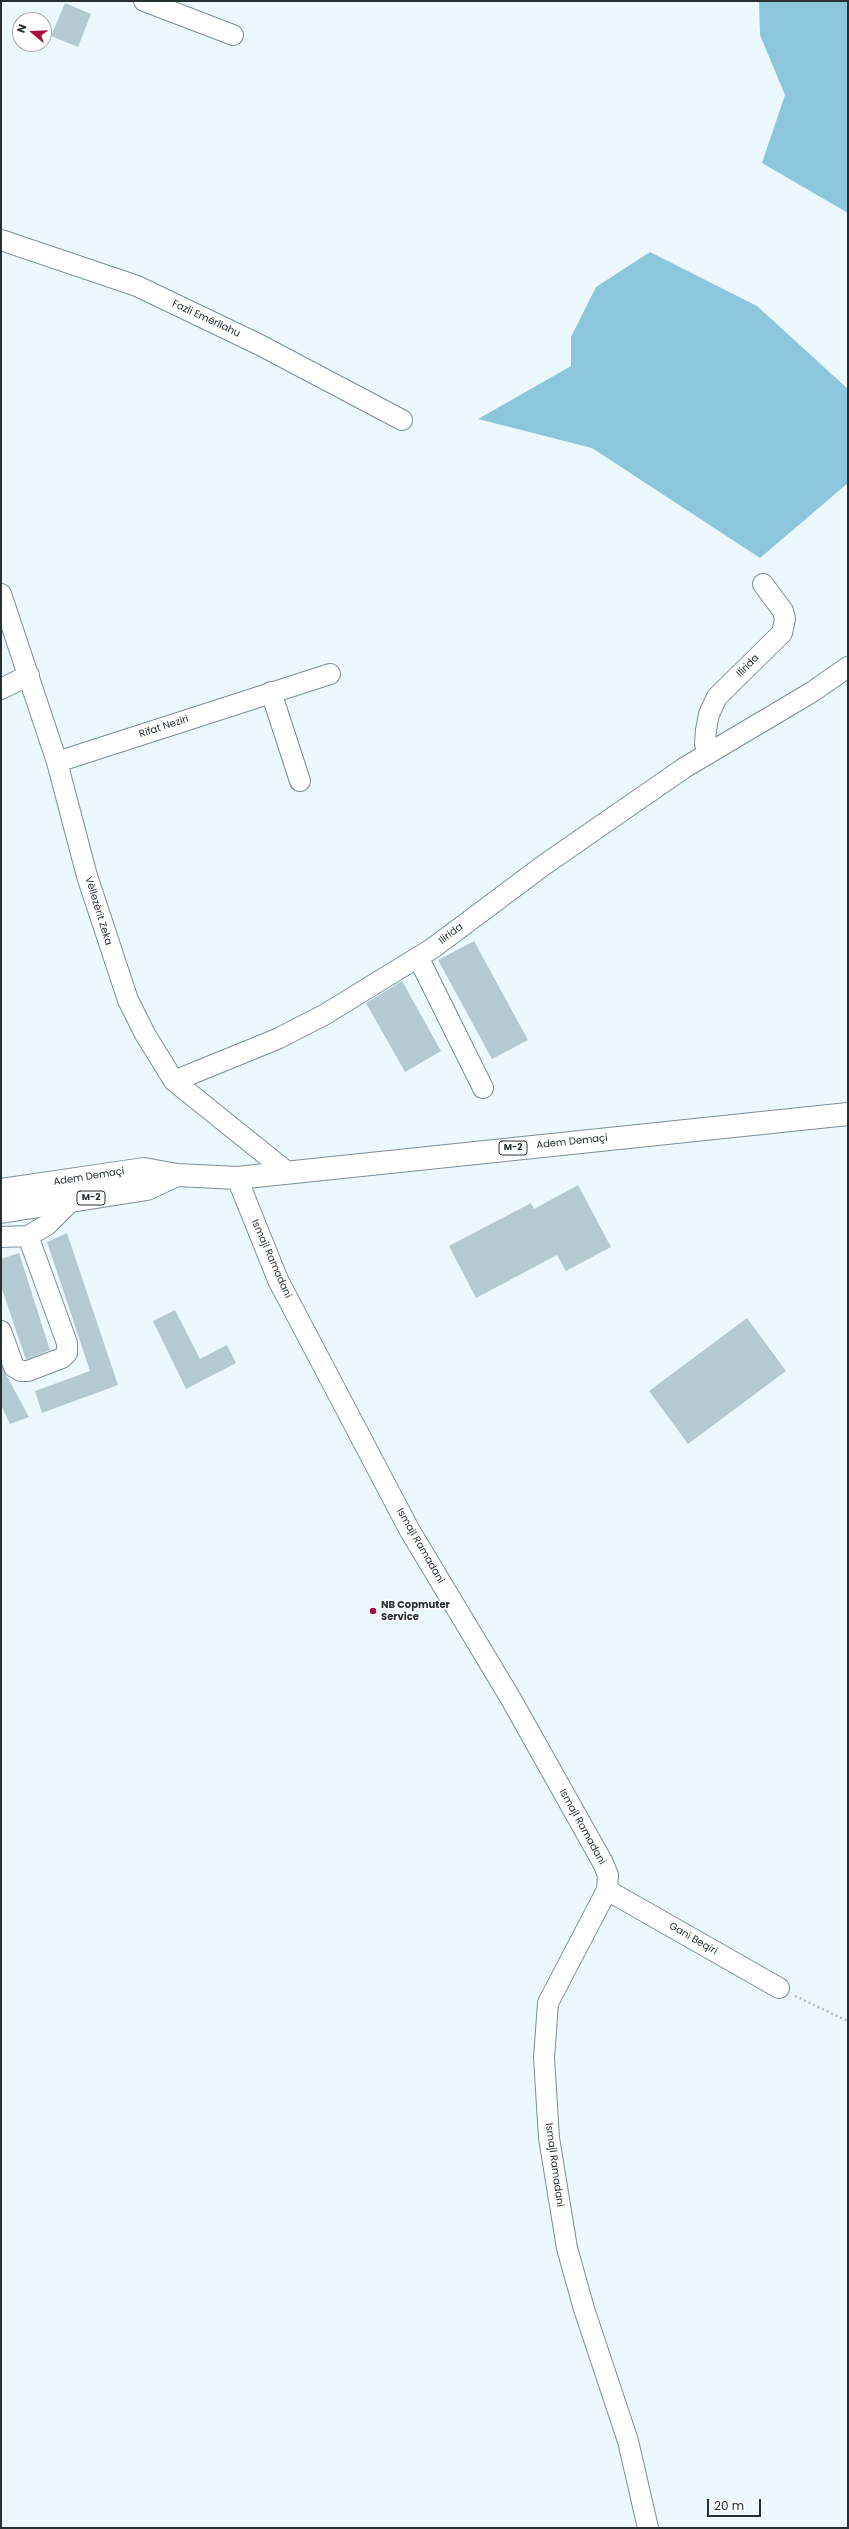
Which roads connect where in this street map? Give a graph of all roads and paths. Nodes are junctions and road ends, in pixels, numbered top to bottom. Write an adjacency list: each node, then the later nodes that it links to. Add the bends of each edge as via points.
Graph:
1 (144, 1): 2 (street)
2 (233, 35)
3 (1, 240): 4 (street, Fazli Emërllahu, via 137,286 260,345)
4 (402, 420)
5 (763, 584): 12 (street, Ilirida, via 783,611 785,619 782,633 717,697 709,714 706,730 705,744)
6 (1, 594): 9 (street, Vëllezërit Zeka)
7 (848, 667): 12 (street, Ilirida, via 812,692)
8 (330, 674): 11 (street, Rifat Neziri)
9 (29, 675): 10 (street); 13 (street, Vëllezërit Zeka)
10 (1, 689)
11 (272, 692): 13 (street, Rifat Neziri); 14 (street)
12 (708, 754): 15 (street, Ilirida, via 544,865)
13 (57, 762): 16 (street, Vëllezërit Zeka, via 87,876 128,1000 145,1034)
14 (300, 781)
15 (418, 957): 16 (street, Ilirida, via 324,1015 277,1040); 17 (street)
16 (174, 1080): 19 (street, Vëllezërit Zeka)
17 (483, 1088)
18 (848, 1114): 19 (main road, Adem Demaçi / M-2)
19 (286, 1172): 21 (main road, Adem Demaçi / M-2)
20 (177, 1174): 21 (main road, Adem Demaçi / M-2); 22 (main road, Adem Demaçi / M-2, via 144,1169); 23 (main road, M-2, via 147,1189)
21 (236, 1178): 28 (street, Ismajl Ramadani, via 278,1280 410,1532 511,1699 603,1863 608,1875)
22 (1, 1190)
23 (71, 1201): 24 (main road, M-2); 25 (street, via 47,1225)
24 (1, 1212)
25 (28, 1236): 26 (street); 27 (street, via 67,1343 67,1352 62,1358 21,1371 14,1367)
26 (1, 1237)
27 (1, 1332)
28 (607, 1890): 29 (street, Gani Beqiri); 31 (street, Ismajl Ramadani, via 548,2003 544,2058 549,2138 567,2248 584,2309 628,2441)
29 (778, 1988): 30 (path)
30 (848, 2021)
31 (648, 2528)

